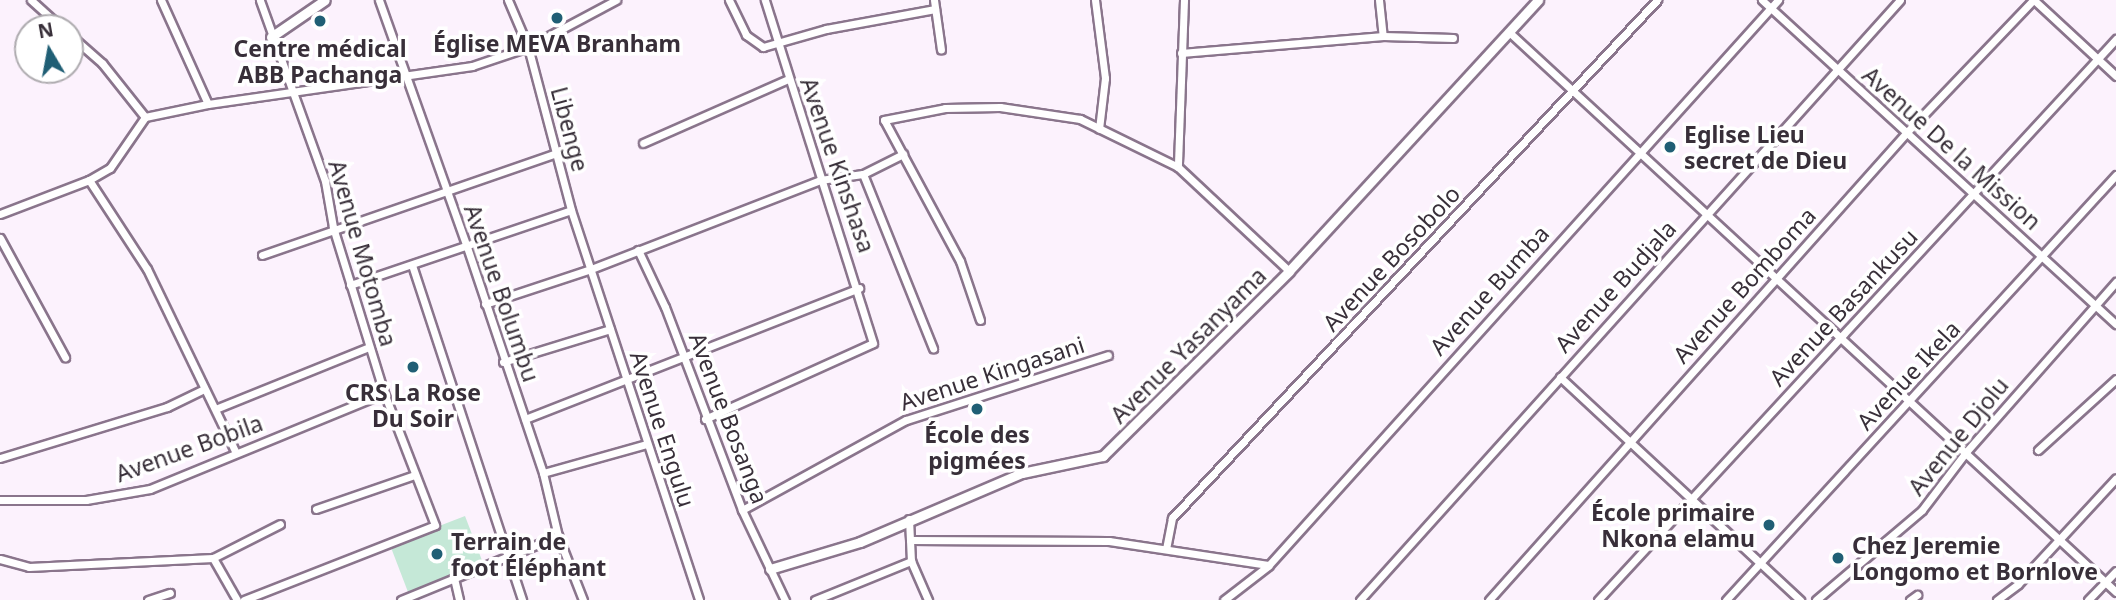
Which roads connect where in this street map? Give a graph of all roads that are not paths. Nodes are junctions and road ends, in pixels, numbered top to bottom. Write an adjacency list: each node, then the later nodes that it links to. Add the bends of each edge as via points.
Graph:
1 (31, 0): 22 (street)
2 (161, 0): 40 (street)
3 (260, 0): 25 (street, Avenue Motomba)
4 (325, 0): 25 (street)
5 (379, 0): 36 (street, Avenue Bolumbu)
6 (508, 0): 30 (street, Libenge)
7 (616, 0): 30 (street)
8 (729, 0): 28 (street, via 753,44)
9 (765, 0): 28 (street, Avenue Kinshasa)
10 (934, 0): 21 (street)
11 (1095, 0): 42 (street, via 1105,78)
12 (1184, 0): 32 (street)
13 (1380, 0): 24 (street)
14 (1538, 0): 23 (street, Avenue Yasanyama)
15 (1657, 0): 39 (street, Avenue Bosobolo)
16 (1762, 0): 20 (street, Avenue De la Mission)
17 (1778, 0): 20 (street, Avenue Bumba)
18 (1900, 0): 34 (street, Avenue Budjala)
19 (2034, 0): 33 (street); 43 (street, Avenue Bomboma)
20 (1771, 8): 34 (street, Avenue De la Mission); 46 (street, Avenue Bumba)
21 (935, 9): 28 (street, via 826,29); 31 (street)
22 (46, 14)
23 (1509, 32): 39 (street); 66 (street, Avenue Yasanyama)
24 (1383, 36): 26 (street); 32 (street)
25 (271, 37): 38 (street, Avenue Motomba)
26 (1452, 37)
27 (2116, 39): 33 (street, Avenue Basankusu)
28 (777, 44): 37 (street, Avenue Kinshasa)
29 (84, 47): 41 (street)
30 (528, 47): 36 (street, via 472,66); 45 (street, Libenge)
31 (942, 50)
32 (1181, 53): 48 (street)
33 (2098, 59): 35 (street); 54 (street, Avenue Basankusu)
34 (1836, 69): 43 (street, Avenue De la Mission); 56 (street, Avenue Budjala)
35 (2116, 76)
36 (407, 77): 38 (street); 53 (street, Avenue Bolumbu)
37 (788, 79): 44 (street); 52 (street, Avenue Kinshasa)
38 (291, 93): 40 (street); 58 (street, Avenue Motomba, via 325,181)
39 (1571, 94): 46 (street); 110 (street, Avenue Bosobolo, via 1172,518)
40 (208, 104): 41 (street)
41 (145, 117): 51 (street, via 110,168)
42 (1100, 129): 47 (street, via 1080,119 1000,107 945,108 884,120); 48 (street)
43 (1908, 131): 54 (street, Avenue De la Mission); 67 (street, Avenue Bomboma)
44 (643, 143)
45 (556, 153): 53 (street); 55 (street, Libenge)
46 (1640, 153): 56 (street); 116 (street, Avenue Bumba)
47 (903, 154): 49 (street); 73 (street, via 960,261)
48 (1178, 167): 66 (street)
49 (863, 174): 52 (street); 78 (street)
50 (2116, 174): 63 (street, Avenue Ikela)
51 (89, 180): 57 (street); 86 (street, via 147,269)
52 (820, 180): 61 (street); 70 (street, Avenue Kinshasa)
53 (447, 191): 58 (street); 60 (street, Avenue Bolumbu)
54 (1973, 193): 63 (street, Avenue De la Mission); 76 (street, Avenue Basankusu)
55 (571, 210): 60 (street); 65 (street, Libenge)
56 (1706, 214): 67 (street); 83 (street, Avenue Budjala)
57 (0, 215)
58 (333, 226): 62 (street); 69 (street, Avenue Motomba)
59 (0, 238): 81 (street)
60 (467, 247): 64 (street); 72 (street, Avenue Bolumbu)
61 (638, 250): 65 (street); 80 (street, Avenue Bosanga)
62 (262, 255)
63 (2042, 256): 71 (street, Avenue De la Mission); 88 (street, Avenue Ikela)
64 (412, 265): 69 (street); 111 (street)
65 (591, 269): 72 (street); 75 (street, Avenue Engulu)
66 (1289, 271): 105 (street, Avenue Yasanyama, via 1102,456 1022,473)
67 (1776, 277): 76 (street); 92 (street, Avenue Bomboma)
68 (2116, 282): 71 (street, Avenue Djolu)
69 (349, 285): 77 (street, Avenue Motomba)
70 (859, 288): 80 (street); 91 (street, Avenue Kinshasa, via 873,343)
71 (2095, 303): 74 (street, Avenue De la Mission); 95 (street, Avenue Djolu)
72 (485, 304): 82 (street, Avenue Bolumbu)
73 (980, 320)
74 (2116, 324)
75 (610, 329): 82 (street); 84 (street, Avenue Engulu)
76 (1841, 338): 88 (street); 102 (street, Avenue Basankusu)
77 (369, 347): 87 (street, Avenue Motomba); 89 (street)
78 (933, 348)
79 (1108, 355): 104 (street, Avenue Kingasani, via 905,420)
80 (684, 356): 84 (street); 91 (street, Avenue Bosanga)
81 (65, 357)
82 (503, 362): 90 (street, Avenue Bolumbu)
83 (1560, 377): 92 (street); 135 (street, Avenue Budjala)
84 (626, 379): 90 (street); 93 (street, Avenue Engulu)
85 (2116, 379): 94 (street)
86 (204, 389): 89 (street); 97 (street, via 167,407)
87 (384, 393): 96 (street, Avenue Bobila); 99 (street, Avenue Motomba)
88 (1910, 401): 95 (street); 115 (street, Avenue Ikela)
89 (218, 408): 96 (street)
90 (525, 419): 98 (street, Avenue Bolumbu)
91 (705, 419): 104 (street, Avenue Bosanga)
92 (1631, 441): 102 (street); 136 (street, Avenue Bomboma)
93 (647, 444): 98 (street); 130 (street, Avenue Engulu)
94 (2038, 450)
95 (1966, 452): 108 (street); 140 (street, Avenue Djolu, via 1922,510)
96 (236, 453): 101 (street, Avenue Bobila, via 150,489 108,498)
97 (0, 458)
98 (543, 473): 107 (street, Avenue Bolumbu)
99 (415, 475): 103 (street); 125 (street, Avenue Motomba, via 435,525)
100 (2116, 478): 108 (street)
101 (0, 500)
102 (1691, 500): 115 (street); 137 (street, Avenue Basankusu)
103 (316, 509)
104 (742, 510): 117 (street, Avenue Bosanga)
105 (909, 519): 109 (street); 117 (street, Avenue Yasanyama, via 860,542)
106 (280, 524): 112 (street)
107 (558, 536): 111 (street); 129 (street, Avenue Bolumbu)
108 (2059, 539): 120 (street); 141 (street)
109 (910, 540): 110 (street, via 1109,541); 114 (street)
110 (1166, 549): 116 (street)
111 (506, 557): 119 (street); 128 (street)
112 (212, 558): 113 (street, via 29,567); 124 (street)
113 (0, 559)
114 (911, 561): 132 (street); 133 (street)
115 (1762, 563): 138 (street, Avenue Ikela); 139 (street)
116 (1268, 566): 134 (street, Avenue Bumba)
117 (770, 569): 131 (street, Avenue Bosanga)
118 (2116, 570): 120 (street)
119 (454, 578): 126 (street); 127 (street)
120 (2105, 582): 121 (street); 142 (street)
121 (2116, 592)
122 (170, 593): 123 (street)
123 (148, 600)
124 (237, 600)
125 (244, 600)
126 (401, 600)
127 (458, 600)
128 (522, 600)
129 (583, 600)
130 (699, 600)
131 (785, 600)
132 (815, 600)
133 (928, 600)
134 (1224, 600)
135 (1360, 600)
136 (1489, 600)
137 (1598, 600)
138 (1726, 600)
139 (1800, 600)
140 (1816, 600)
141 (1997, 600)
142 (2088, 600)

